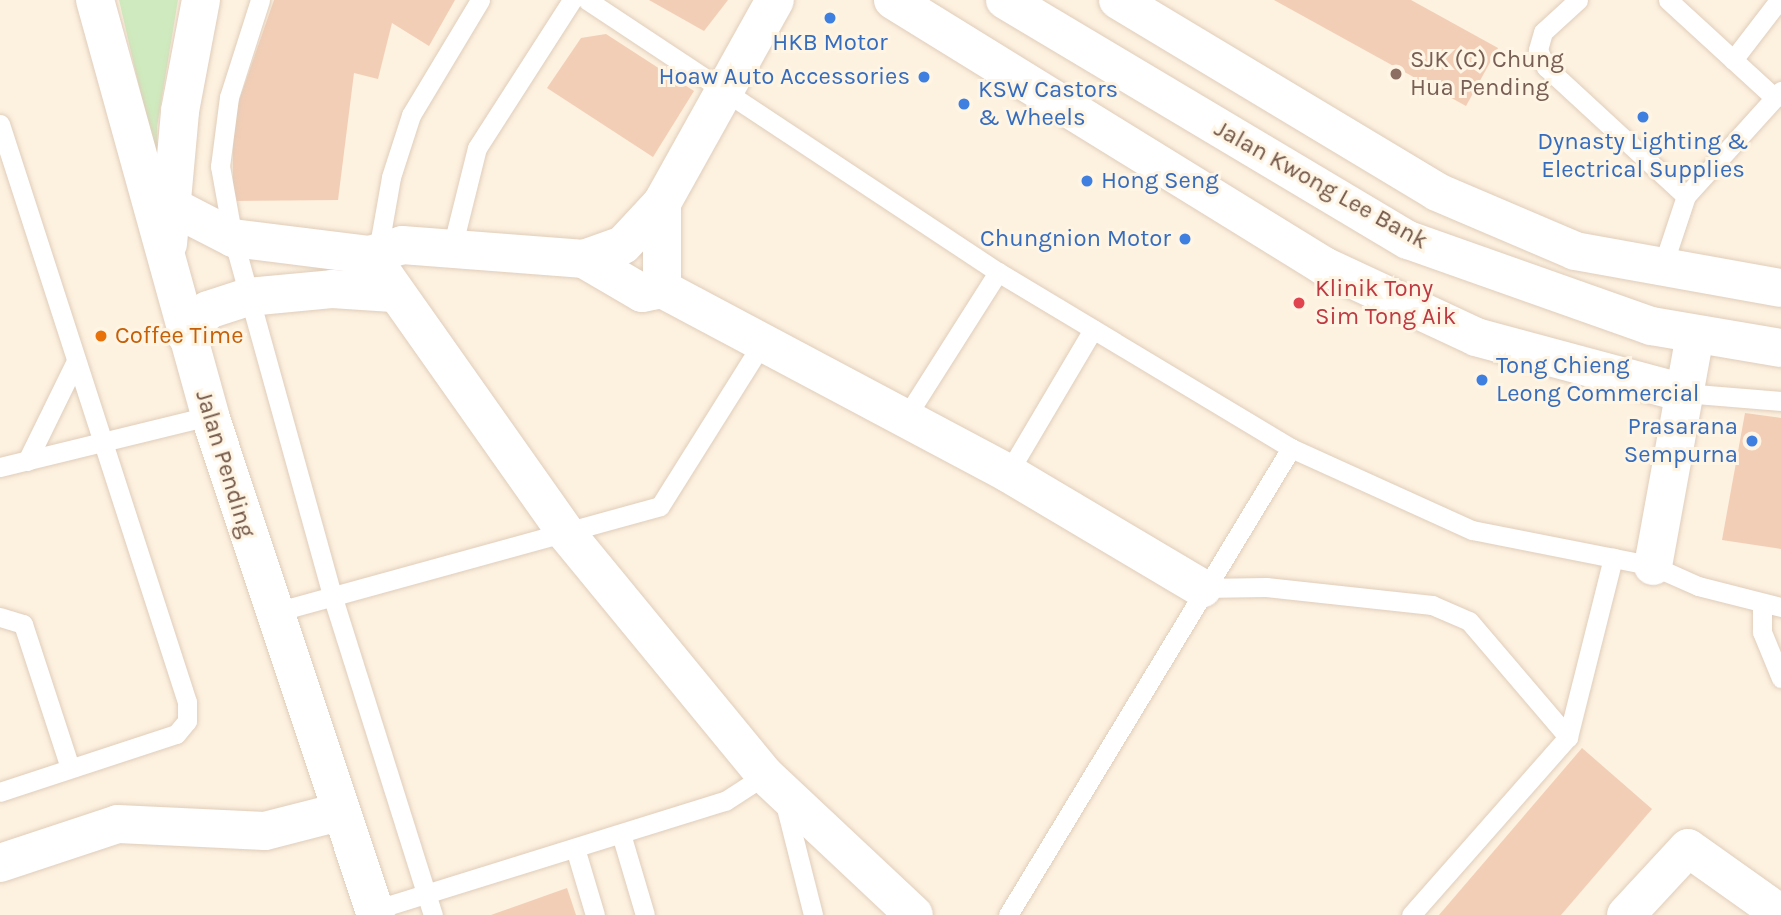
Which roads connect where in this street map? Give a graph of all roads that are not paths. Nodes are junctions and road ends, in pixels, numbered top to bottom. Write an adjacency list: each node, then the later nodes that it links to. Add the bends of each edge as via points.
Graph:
1 (94, 0): 25 (street)
2 (201, 0): 20 (street, Jalan Pending, via 180,111)
3 (260, 0): 21 (lane, via 229,97 220,166)
4 (480, 0): 23 (lane, via 411,115)
5 (572, 0): 22 (lane, via 477,148)
6 (587, 0): 15 (lane)
7 (775, 0): 15 (street)
8 (893, 0): 38 (street, via 1324,266 1476,337)
9 (1005, 0): 34 (street, Jalan Kwong Lee Bank, via 1408,240)
10 (1118, 0): 26 (street, Jalan Kwong Lee Bank, via 1437,192 1576,251)
11 (1578, 0): 18 (lane, via 1543,32 1538,50 1545,67)
12 (1668, 0): 14 (lane)
13 (1779, 0): 14 (lane)
14 (1733, 60): 16 (lane)
15 (720, 91): 19 (street); 27 (lane)
16 (1778, 94): 18 (lane)
17 (0, 124): 37 (lane)
18 (1686, 196): 26 (lane)
19 (662, 203): 24 (street, via 623,244); 29 (street)
20 (173, 207): 21 (street); 25 (street, Jalan Pending)
21 (233, 238): 23 (street); 31 (lane)
22 (453, 248): 23 (street); 24 (street)
23 (374, 253): 30 (street)
24 (584, 259): 29 (street, via 642,293)
25 (165, 267): 33 (street, Jalan Pending)
26 (1661, 271): 28 (street, Jalan Kwong Lee Bank)
27 (998, 272): 32 (lane); 41 (lane)
28 (1781, 288)
29 (662, 289): 35 (street)
30 (393, 293): 31 (street, via 332,289); 47 (street)
31 (248, 297): 33 (street, via 208,310); 51 (lane)
32 (1093, 329): 43 (lane); 46 (lane)
33 (186, 334): 40 (street, Jalan Pending)
34 (1695, 337): 36 (street, Jalan Kwong Lee Bank); 38 (street)
35 (763, 342): 41 (street); 47 (lane, via 660,506)
36 (1781, 348)
37 (75, 363): 42 (lane); 44 (lane)
38 (1684, 393): 39 (lane); 49 (street)
39 (1781, 401)
40 (210, 416): 42 (lane); 53 (street, Jalan Pending)
41 (906, 417): 46 (street)
42 (101, 446): 44 (lane); 57 (lane, via 187,702 187,721 176,734)
43 (1291, 448): 48 (lane, via 1472,530); 50 (lane)
44 (27, 461): 45 (lane)
45 (0, 467)
46 (1008, 473): 50 (street)
47 (566, 533): 51 (lane); 58 (street)
48 (1613, 558): 49 (lane); 56 (lane)
49 (1653, 566): 52 (lane)
50 (1202, 588): 56 (lane, via 1266,587 1432,605 1469,621); 72 (lane)
51 (332, 595): 53 (lane); 64 (lane)
52 (1771, 607): 55 (lane, via 1762,632)
53 (272, 613): 60 (street, Jalan Pending)
54 (0, 617): 57 (lane, via 23,624)
55 (1781, 678)
56 (1568, 737): 73 (lane)
57 (70, 768): 59 (lane)
58 (773, 784): 61 (lane); 70 (lane); 71 (street)
59 (0, 792)
60 (339, 812): 63 (street, via 265,831 118,824); 66 (street, Jalan Pending)
61 (621, 834): 62 (lane); 69 (lane)
62 (575, 848): 64 (lane); 68 (lane)
63 (1, 858)
64 (427, 895): 66 (lane); 67 (lane)
65 (1779, 907): 74 (street, via 1688,848)
66 (375, 913)
67 (433, 915)
68 (595, 915)
69 (645, 915)
70 (813, 915)
71 (914, 915)
72 (1008, 915)
73 (1411, 915)
74 (1626, 915)

